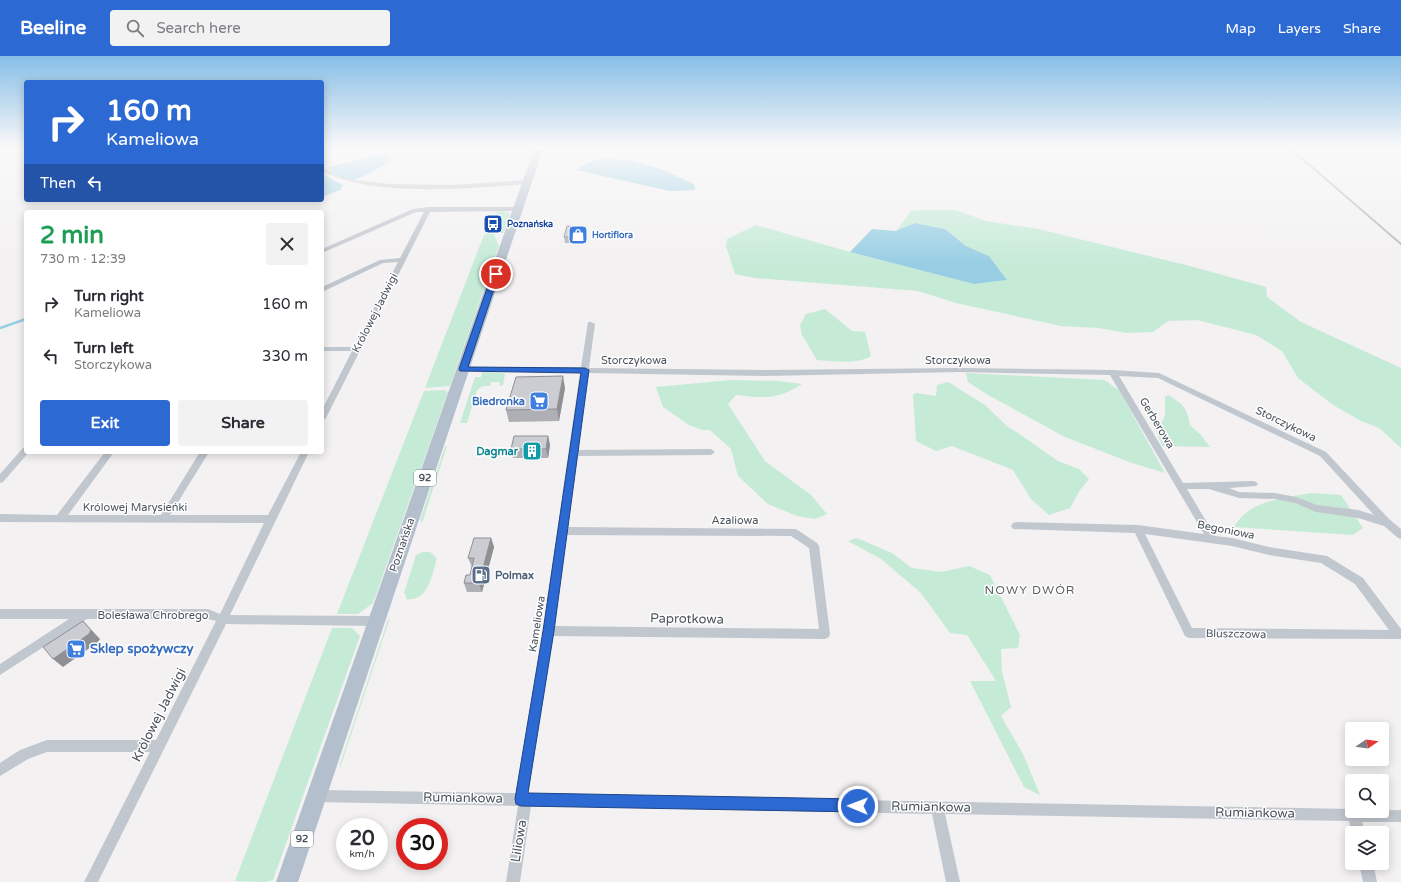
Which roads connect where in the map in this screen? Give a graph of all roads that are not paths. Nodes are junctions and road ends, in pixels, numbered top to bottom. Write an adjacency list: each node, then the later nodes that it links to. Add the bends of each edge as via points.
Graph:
1 (526, 188): 3 (main road, 92)
2 (428, 208): 3 (street); 4 (street, via 411,211); 5 (street, Królowej Jadwigi)
3 (518, 209): 10 (main road, Poznańska / 92)
4 (324, 250)
5 (402, 260): 6 (street, via 382,262); 9 (street, Królowej Jadwigi)
6 (324, 289)
7 (591, 324): 11 (street, Kameliowa)
8 (324, 349): 9 (street)
9 (357, 349): 13 (street, Królowej Jadwigi)
10 (463, 369): 11 (street, Storczykowa); 37 (main road, Poznańska / 92)
11 (585, 370): 12 (street, Storczykowa, via 766,373 944,370); 16 (street, Kameliowa)
12 (1113, 373): 23 (street, Gerberowa); 28 (street, Storczykowa, via 1159,376 1323,454)
13 (324, 414)
14 (24, 452): 20 (street)
15 (711, 452): 16 (street)
16 (573, 453): 31 (street, Kameliowa)
17 (108, 454): 25 (street)
18 (204, 454): 26 (street)
19 (304, 454): 27 (street, Królowej Jadwigi)
20 (0, 480)
21 (1253, 484): 22 (street)
22 (1209, 485): 23 (street); 28 (street, via 1239,495 1275,496 1296,500 1316,508 1358,514)
23 (1181, 486): 33 (street, Gerberowa)
24 (0, 518): 25 (street, Królowej Marysieńki)
25 (59, 519): 26 (street, Królowej Marysieńki)
26 (163, 519): 27 (street, Królowej Marysieńki)
27 (271, 519): 36 (street, Królowej Jadwigi)
28 (1386, 522): 32 (street, Storczykowa)
29 (1016, 526): 30 (street, Begoniowa)
30 (1138, 529): 33 (street, Begoniowa); 40 (street, Bluszczowa, via 1189,634)
31 (562, 531): 38 (street, Kameliowa); 39 (street, Azaliowa, via 792,532 814,546)
32 (1401, 535)
33 (1212, 539): 40 (street, Begoniowa, via 1323,559 1359,581)
34 (0, 614): 35 (street, Bolesława Chrobrego)
35 (85, 614): 36 (street, Bolesława Chrobrego, via 208,614); 41 (street)
36 (223, 619): 37 (street, Bolesława Chrobrego); 42 (street, Królowej Jadwigi)
37 (376, 621): 44 (main road, Poznańska / 92)
38 (548, 631): 39 (street, Paprotkowa); 45 (street, Kameliowa)
39 (825, 634)
40 (1399, 635)
41 (0, 670)
42 (160, 746): 43 (street, via 47,746 24,754); 51 (street, Królowej Jadwigi)
43 (0, 770)
44 (316, 796): 45 (street, Rumiankowa); 52 (main road, Poznańska / 92)
45 (524, 799): 46 (street, Rumiankowa); 53 (street, Liliowa)
46 (937, 807): 47 (street, Rumiankowa); 54 (street)
47 (1345, 815)
48 (1389, 816): 49 (street, Rumiankowa)
49 (1401, 816)
50 (1367, 870): 55 (street)
51 (90, 882)
52 (287, 882)
53 (513, 882)
54 (953, 882)
55 (1370, 882)

